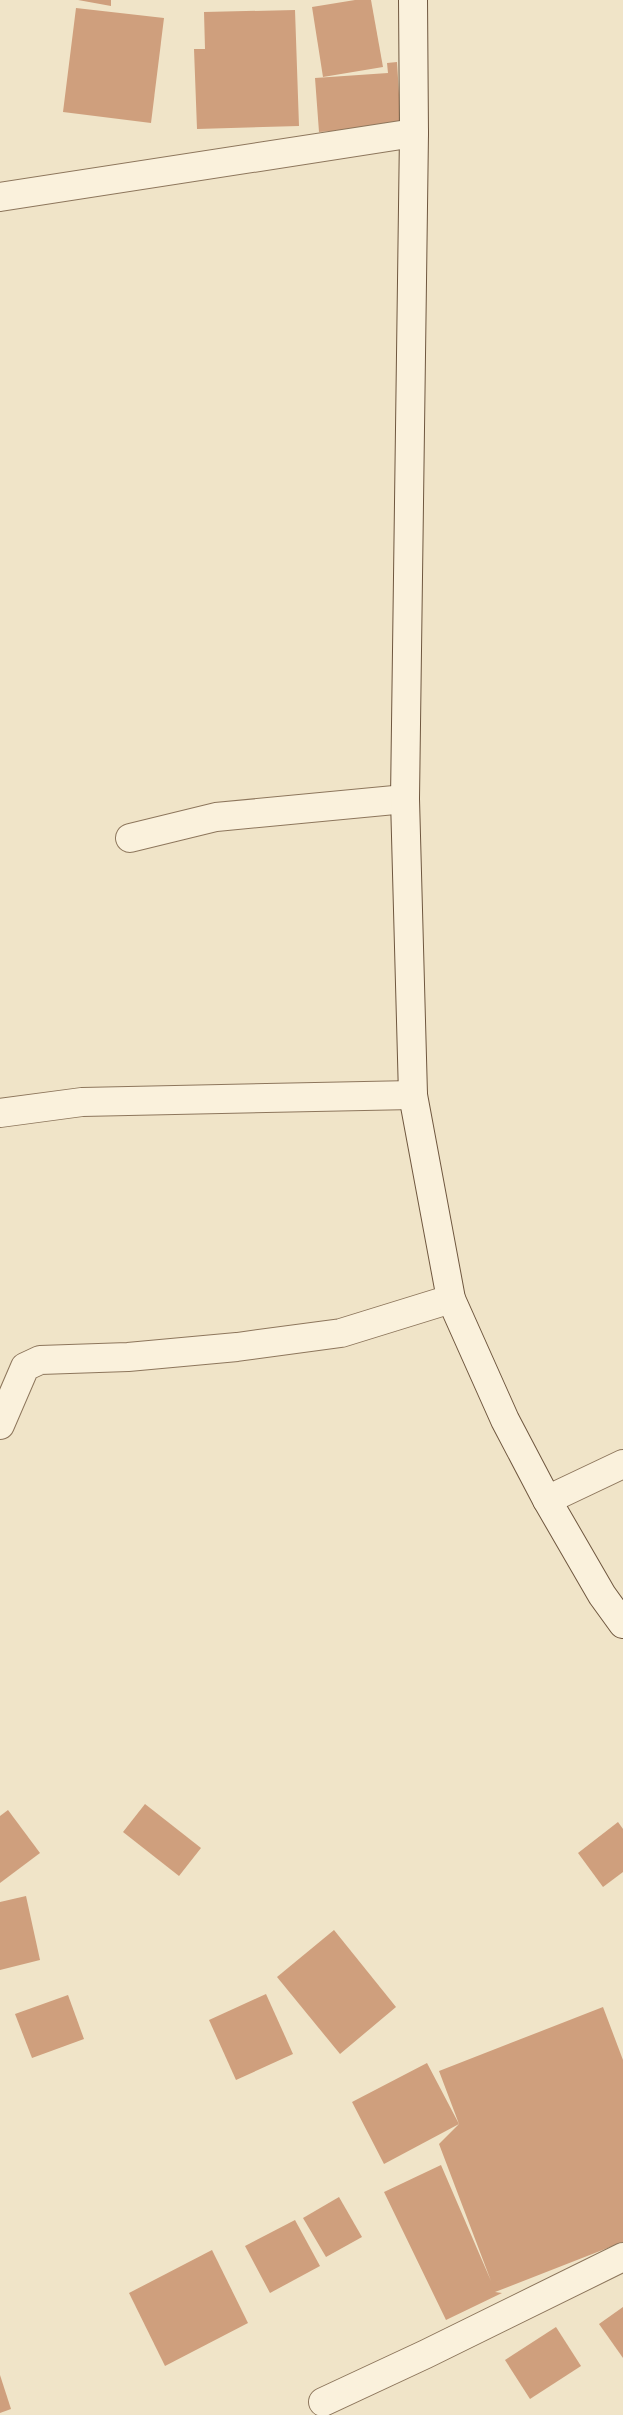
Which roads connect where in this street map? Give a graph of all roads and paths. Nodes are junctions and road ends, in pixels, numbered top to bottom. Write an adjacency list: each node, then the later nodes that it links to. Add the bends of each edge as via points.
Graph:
1 (413, 0): 2 (street)
2 (414, 134): 3 (street); 4 (street)
3 (0, 197)
4 (405, 799): 5 (street, via 216,817); 6 (street)
5 (130, 838)
6 (413, 1095): 7 (street, via 82,1102); 8 (street)
7 (0, 1113)
8 (451, 1299): 9 (street, via 341,1333 128,1357 40,1360 25,1367); 11 (street, via 505,1420)
9 (0, 1425)
10 (623, 1464): 11 (street)
11 (547, 1500): 12 (street, via 602,1596)
12 (623, 1624)
13 (623, 2257): 14 (street)
14 (323, 2402)

